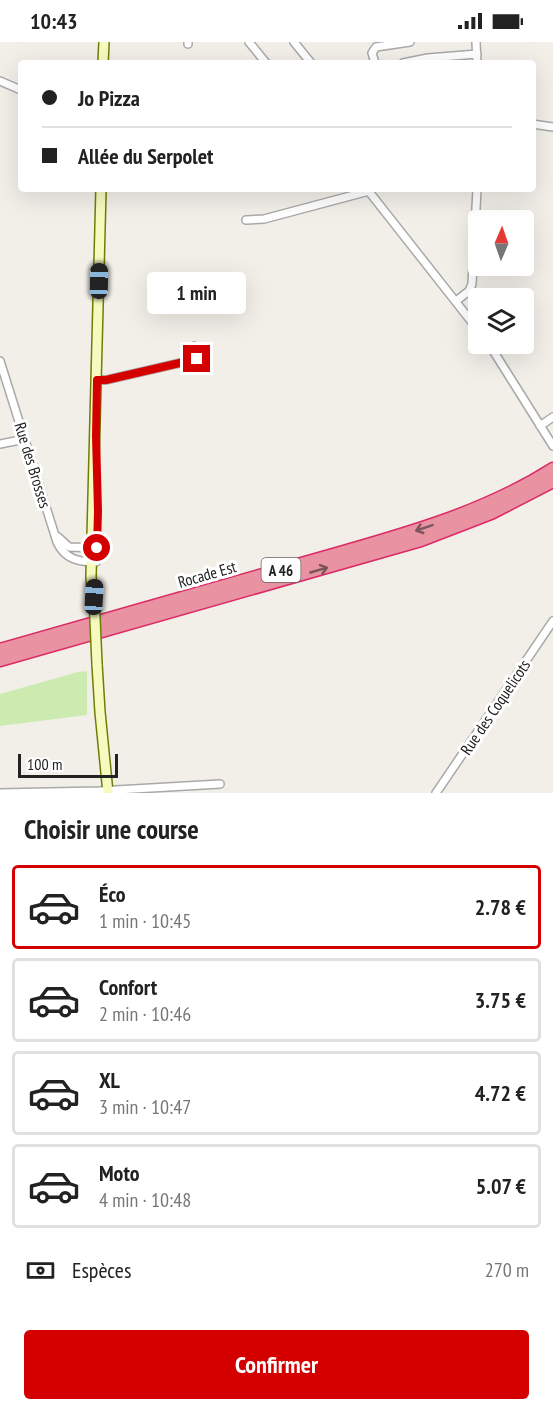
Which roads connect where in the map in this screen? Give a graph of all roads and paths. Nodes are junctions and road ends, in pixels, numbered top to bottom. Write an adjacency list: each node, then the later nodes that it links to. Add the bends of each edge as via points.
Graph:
1 (104, 42): 7 (main road)
2 (249, 42): 8 (street)
3 (294, 42): 9 (street)
4 (411, 42): 10 (street, via 376,47 372,53)
5 (476, 42): 6 (street)
6 (477, 54): 11 (street); 12 (street)
7 (103, 60)
8 (264, 60)
9 (309, 60)
10 (374, 60)
11 (418, 60)
12 (477, 60)
13 (0, 81): 14 (street)
14 (18, 89)
15 (536, 125): 16 (street)
16 (553, 127)
17 (101, 192): 27 (main road)
18 (361, 192): 21 (street, via 264,219)
19 (370, 192): 22 (street)
20 (477, 192): 22 (street, via 472,284)
21 (246, 220)
22 (456, 301): 23 (street)
23 (468, 317)
24 (194, 346): 27 (street, via 197,359)
25 (495, 354): 29 (street)
26 (0, 361): 30 (street, Rue des Brosses)
27 (97, 380): 36 (main road)
28 (553, 417): 29 (street)
29 (540, 426): 32 (street)
30 (26, 439): 31 (street); 35 (street, Rue des Brosses)
31 (0, 444)
32 (553, 446)
33 (553, 469): 39 (highway, Rocade Est / A 46, one-way to 39, via 485,504 417,530)
34 (553, 481): 40 (highway, Rocade Est / A 46, one-way to 34, via 420,540 491,513)
35 (55, 535): 36 (street, via 69,547); 37 (street, Rue des Brosses, via 65,555)
36 (94, 548): 37 (main road)
37 (94, 562): 42 (main road, bridge, via 92,592)
38 (553, 621): 44 (street, Rue des Coquelicots)
39 (0, 650)
40 (0, 660)
41 (220, 784): 42 (street)
42 (108, 792): 43 (street)
43 (0, 793)
44 (436, 793)

